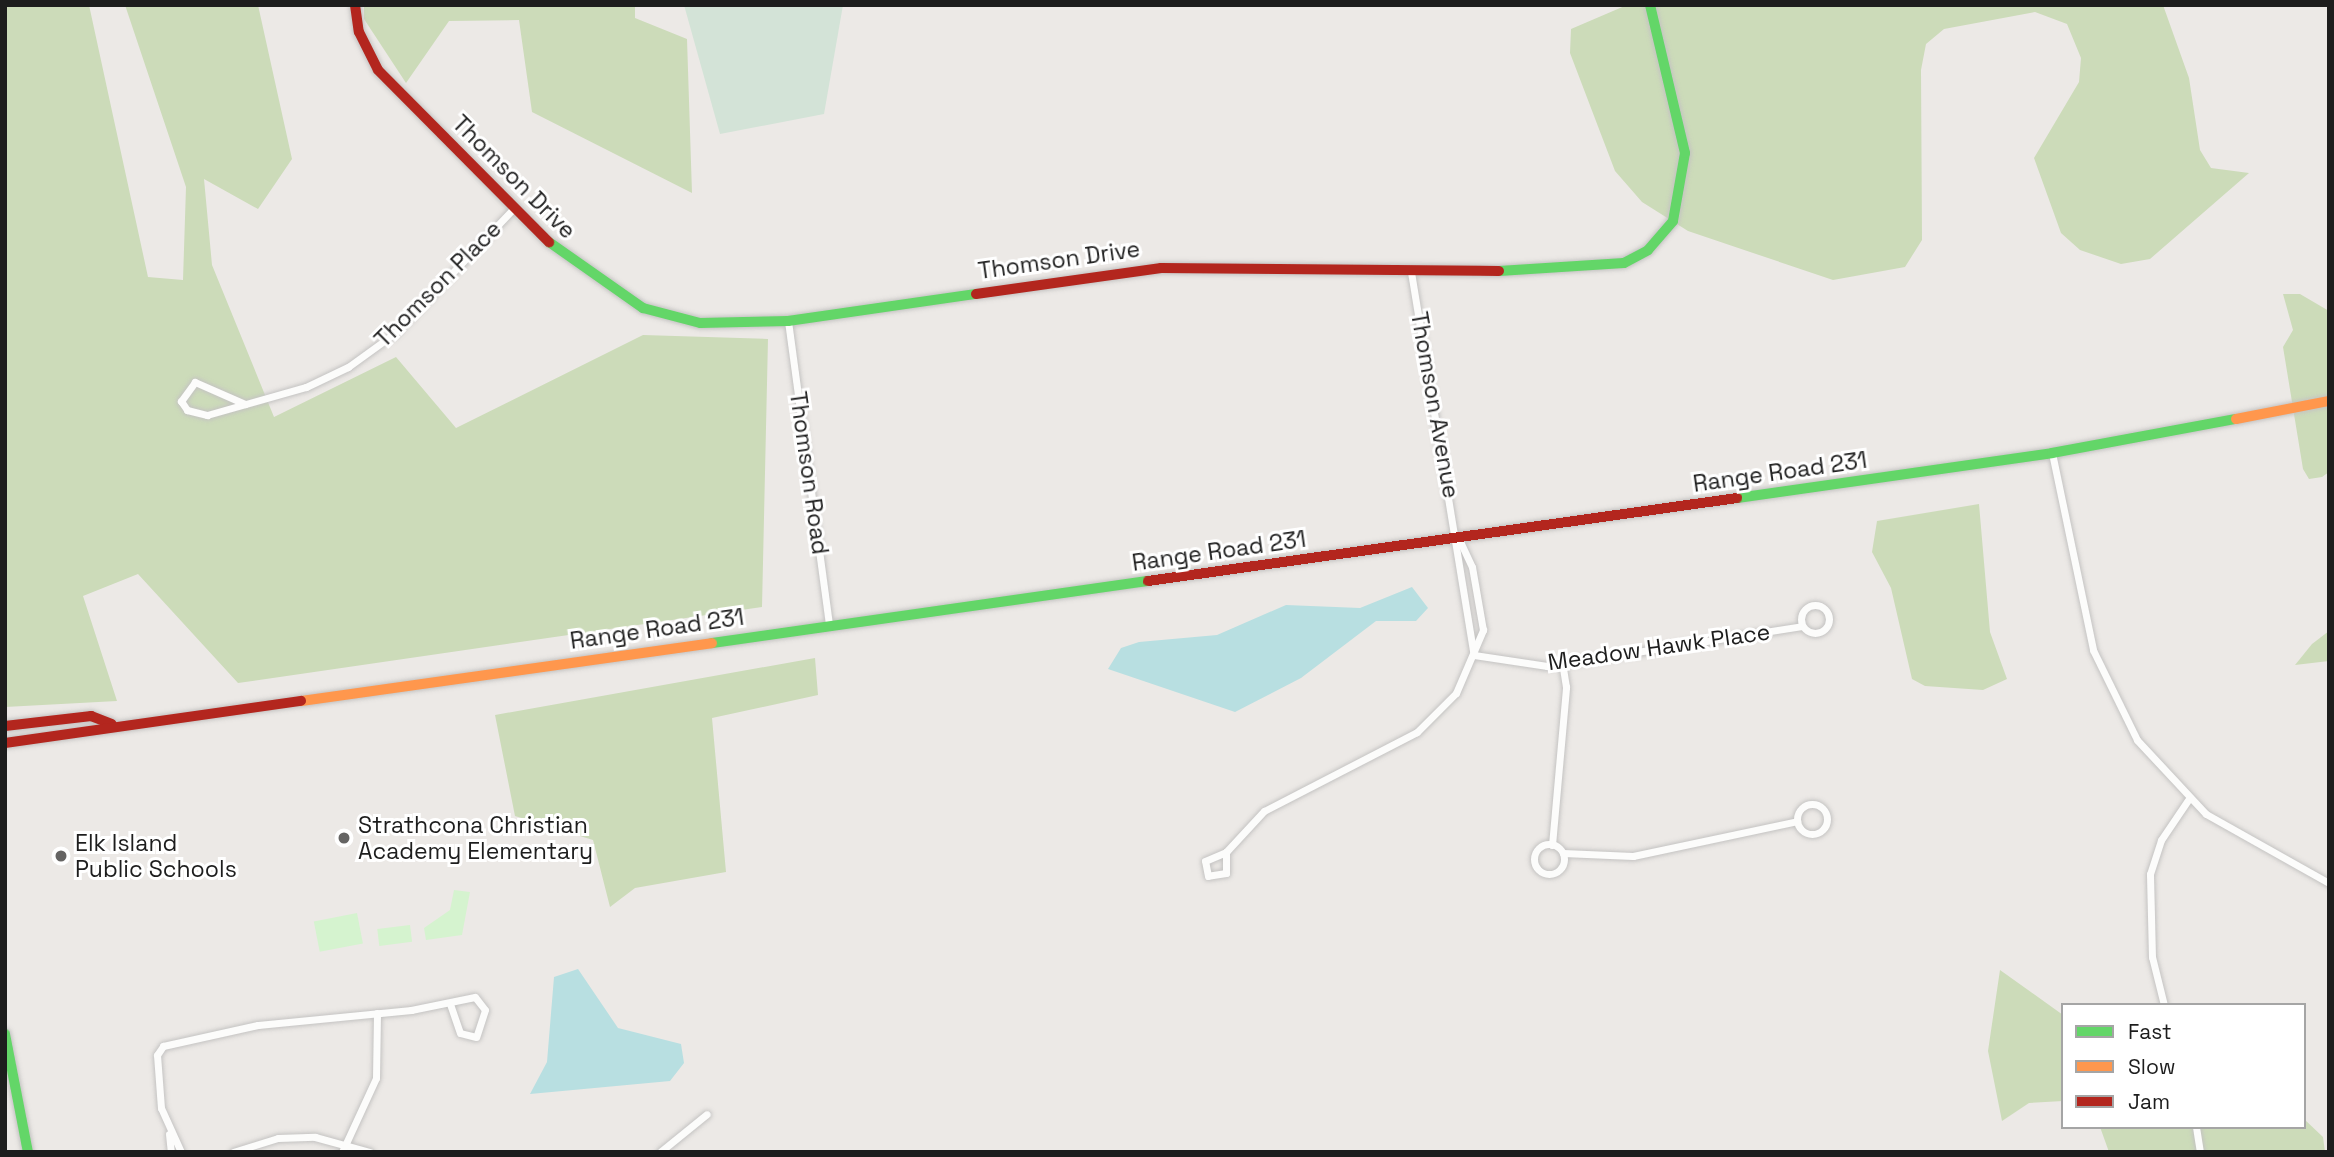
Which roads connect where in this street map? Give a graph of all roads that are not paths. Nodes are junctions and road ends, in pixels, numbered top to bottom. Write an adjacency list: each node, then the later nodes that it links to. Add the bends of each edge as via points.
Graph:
1 (355, 5): 3 (street, Thomson Drive, via 359,32 378,70)
2 (1650, 5): 4 (street, Thomson Drive, via 1685,163 1673,220 1648,250 1596,268)
3 (513, 209): 5 (street, Thomson Drive, via 574,265 643,308 700,323); 7 (street, Thomson Place, via 395,333 317,382)
4 (1411, 272): 5 (street, Thomson Drive, via 1161,268); 9 (street, Thomson Avenue)
5 (788, 321): 10 (street, Thomson Road)
6 (2329, 401): 8 (street, Range Road 231)
7 (245, 404): 7 (street, Thomson Place, via 195,382 183,389 181,401 187,410 207,415)
8 (2052, 453): 9 (street, Range Road 231); 17 (street, via 2084,620 2103,677 2137,740)
9 (1459, 539): 10 (street, Range Road 231); 12 (street); 12 (street, via 1472,568 1483,629)
10 (829, 626): 14 (street, Range Road 231)
11 (1802, 626): 11 (street, Meadow Hawk Place, via 1823,631 1826,611 1806,608); 13 (street, Meadow Hawk Place)
12 (1474, 655): 13 (street, Meadow Hawk Place); 20 (street, via 1457,693 1418,732 1274,804)
13 (1562, 663): 19 (street, via 1566,687)
14 (112, 724): 15 (street, Range Road 231, via 91,716); 16 (street, Range Road 231)
15 (5, 726)
16 (5, 743)
17 (2188, 800): 22 (street); 23 (street, via 2161,840 2150,874 2152,957)
18 (1797, 821): 18 (street, via 1810,834 1827,820 1813,804 1801,809); 21 (street, via 1633,856)
19 (1552, 845): 21 (street); 21 (street, via 1536,852 1539,871 1558,872)
20 (1226, 852)
21 (1563, 853)
22 (2329, 883)
23 (2164, 1003)
24 (450, 1004): 24 (street, via 460,1033 478,1035 481,1000); 25 (street)
25 (377, 1013): 29 (street, via 258,1025 163,1046 158,1063); 30 (street, via 376,1077)
26 (5, 1034): 31 (street)
27 (707, 1114): 37 (street)
28 (2196, 1129): 38 (street)
29 (169, 1133): 32 (street); 33 (street)
30 (347, 1142): 34 (street, via 278,1139); 35 (street); 36 (street)
31 (28, 1148)
32 (171, 1152)
33 (181, 1152)
34 (233, 1152)
35 (342, 1152)
36 (370, 1152)
37 (660, 1152)
38 (2200, 1152)

